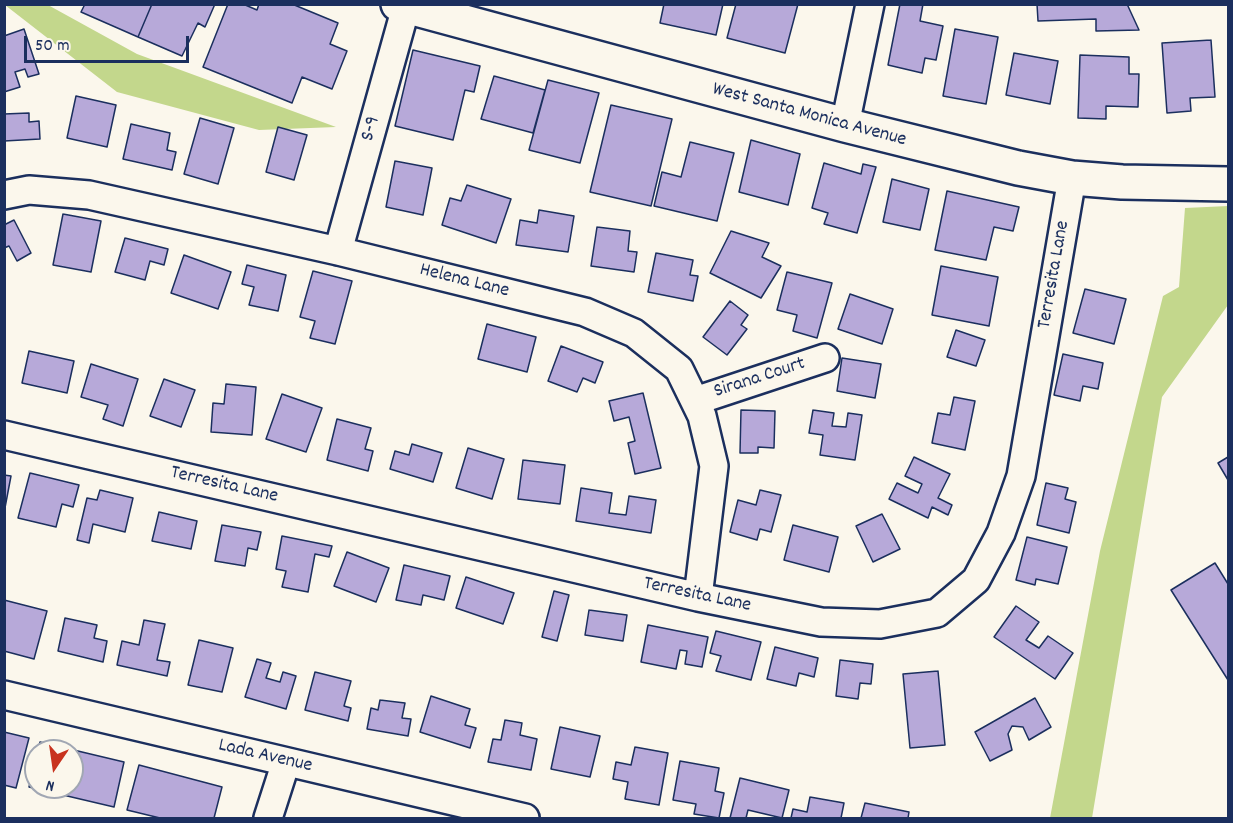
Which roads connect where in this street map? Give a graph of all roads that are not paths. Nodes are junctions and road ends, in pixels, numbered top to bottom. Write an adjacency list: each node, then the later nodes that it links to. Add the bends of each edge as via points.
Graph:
1 (870, 4): 3 (street)
2 (402, 6): 3 (main road, West Santa Monica Avenue); 7 (street, S-9)
3 (845, 125): 4 (main road, West Santa Monica Avenue)
4 (1072, 178): 5 (main road, West Santa Monica Avenue); 11 (street, Terresita Lane, via 1021,476 1001,533 976,580 937,613 880,624 821,622)
5 (1228, 184)
6 (4, 195): 7 (street, Helena Lane, via 29,190 89,195)
7 (338, 251): 9 (street, Helena Lane, via 585,312 634,333 679,369)
8 (825, 358): 9 (street, Sirana Court)
9 (695, 401): 11 (street, Helena Lane, via 714,466)
10 (4, 435): 11 (street, Terresita Lane)
11 (698, 597)
12 (4, 695): 13 (street, Lada Avenue)
13 (286, 762): 14 (street); 15 (street, Lada Avenue)
14 (268, 819)
15 (525, 819)

